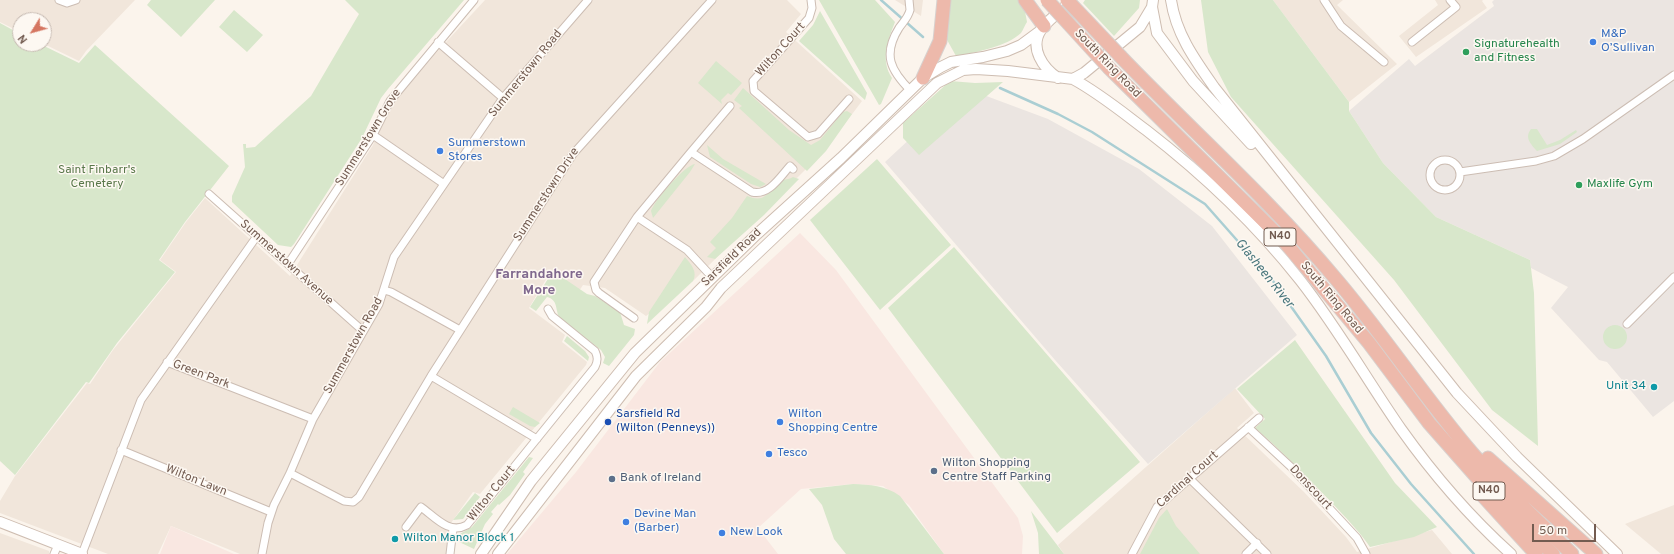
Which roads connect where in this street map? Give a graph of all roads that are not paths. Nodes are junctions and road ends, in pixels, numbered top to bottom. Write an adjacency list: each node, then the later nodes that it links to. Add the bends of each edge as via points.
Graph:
1 (59, 0): 2 (street, via 67,3)
2 (76, 0)
3 (474, 0): 18 (street, Summerstown Grove)
4 (588, 0): 26 (street, Summerstown Road)
5 (712, 0): 45 (street, Summerstown Drive, via 573,154)
6 (811, 0): 27 (street, Wilton Court, via 809,18 753,81 754,91 808,137 818,134)
7 (909, 0): 25 (street, via 909,16 899,28 892,43 890,60 896,74)
8 (944, 0): 22 (highway, via 940,41)
9 (1025, 0): 17 (highway)
10 (1047, 0): 52 (highway, South Ring Road / N40, bridge, via 1110,69 1283,240 1369,343)
11 (1067, 0): 49 (highway, South Ring Road / N40, bridge, via 1121,58 1293,229 1336,278)
12 (1073, 0): 17 (main road, Sarsfield Road)
13 (1171, 0): 33 (main road, via 1173,15 1189,52)
14 (1324, 0): 20 (street, via 1341,26)
15 (1450, 0): 19 (street, via 1456,7)
16 (1153, 4): 24 (main road, via 1140,27 1084,73); 33 (main road, via 1157,33 1193,81 1230,123)
17 (1042, 29): 22 (main road, Sarsfield Road, via 1021,45 1007,51 951,62); 23 (main road, via 1037,40 1037,52 1043,64)
18 (438, 42): 26 (street); 29 (street, Summerstown Grove, via 390,101)
19 (1412, 42)
20 (1384, 62)
21 (1674, 75): 32 (street, via 1583,139 1554,156)
22 (924, 78): 25 (main road, Sarsfield Road)
23 (1060, 79): 24 (main road, Sarsfield Road); 68 (main road, Sarsfield Road, via 976,69 963,70 938,83 722,288 636,376)
24 (1073, 79): 73 (main road, via 1095,92 1207,180 1274,249 1305,286 1425,460 1464,507)
25 (911, 91): 39 (main road, Sarsfield Road)
26 (503, 98): 34 (street, Summerstown Road)
27 (849, 99)
28 (730, 106): 30 (street)
29 (373, 135): 34 (street); 38 (street, Summerstown Grove)
30 (691, 152): 31 (street, via 757,193 767,190 790,166); 36 (street)
31 (793, 169)
32 (1460, 172): 32 (street, via 1458,182 1452,188 1442,190 1432,180 1431,171 1441,161 1446,160 1455,164)
33 (1282, 174): 78 (main road, via 1457,393 1517,457)
34 (444, 184): 41 (street, Summerstown Road, via 395,256)
35 (209, 194): 37 (street, Summerstown Avenue)
36 (637, 217): 39 (street, via 687,250); 43 (street, via 594,282 599,293)
37 (257, 236): 38 (street, Summerstown Avenue); 47 (street, Green Park)
38 (288, 264): 46 (street, Summerstown Avenue)
39 (712, 277): 67 (main road, Sarsfield Road, via 648,338 625,364 531,481)
40 (1674, 277): 44 (street)
41 (384, 290): 45 (street); 46 (street, Summerstown Road)
42 (548, 309): 54 (street, Wilton Court, via 552,316 595,351 598,362)
43 (634, 318)
44 (1627, 324)
45 (460, 330): 48 (street, Summerstown Drive)
46 (363, 331): 51 (street, Summerstown Road)
47 (167, 362): 51 (street, Green Park); 55 (street, via 140,400)
48 (430, 376): 54 (street); 56 (street, Summerstown Drive, via 356,500 344,501)
49 (1423, 393): 76 (highway, South Ring Road / N40, via 1510,495); 77 (highway, via 1498,469)
50 (1259, 418): 53 (street, Cardinal Court)
51 (313, 419): 56 (street, Summerstown Road)
52 (1430, 424): 74 (highway, via 1474,487); 75 (highway, South Ring Road / N40, via 1481,482)
53 (1248, 427): 57 (street, Cardinal Court); 72 (street, Donscourt, via 1291,467 1357,538)
54 (537, 439): 61 (street, Wilton Court, via 467,525)
55 (122, 450): 58 (street, Wilton Lawn); 64 (street)
56 (290, 473): 58 (street, Summerstown Road)
57 (1190, 479): 62 (street); 69 (street, Cardinal Court, via 1153,512)
58 (271, 512): 65 (street, Summerstown Road)
59 (0, 522): 63 (main road)
60 (406, 527): 61 (street, via 421,507)
61 (453, 529): 66 (street)
62 (1258, 543): 70 (street); 71 (street)
63 (56, 549): 64 (main road)
64 (82, 554)
65 (262, 554)
66 (450, 554)
67 (481, 554)
68 (498, 554)
69 (1132, 554)
70 (1246, 554)
71 (1267, 554)
72 (1366, 554)
73 (1511, 554)
74 (1536, 554)
75 (1553, 554)
76 (1572, 554)
77 (1596, 554)
78 (1617, 554)

